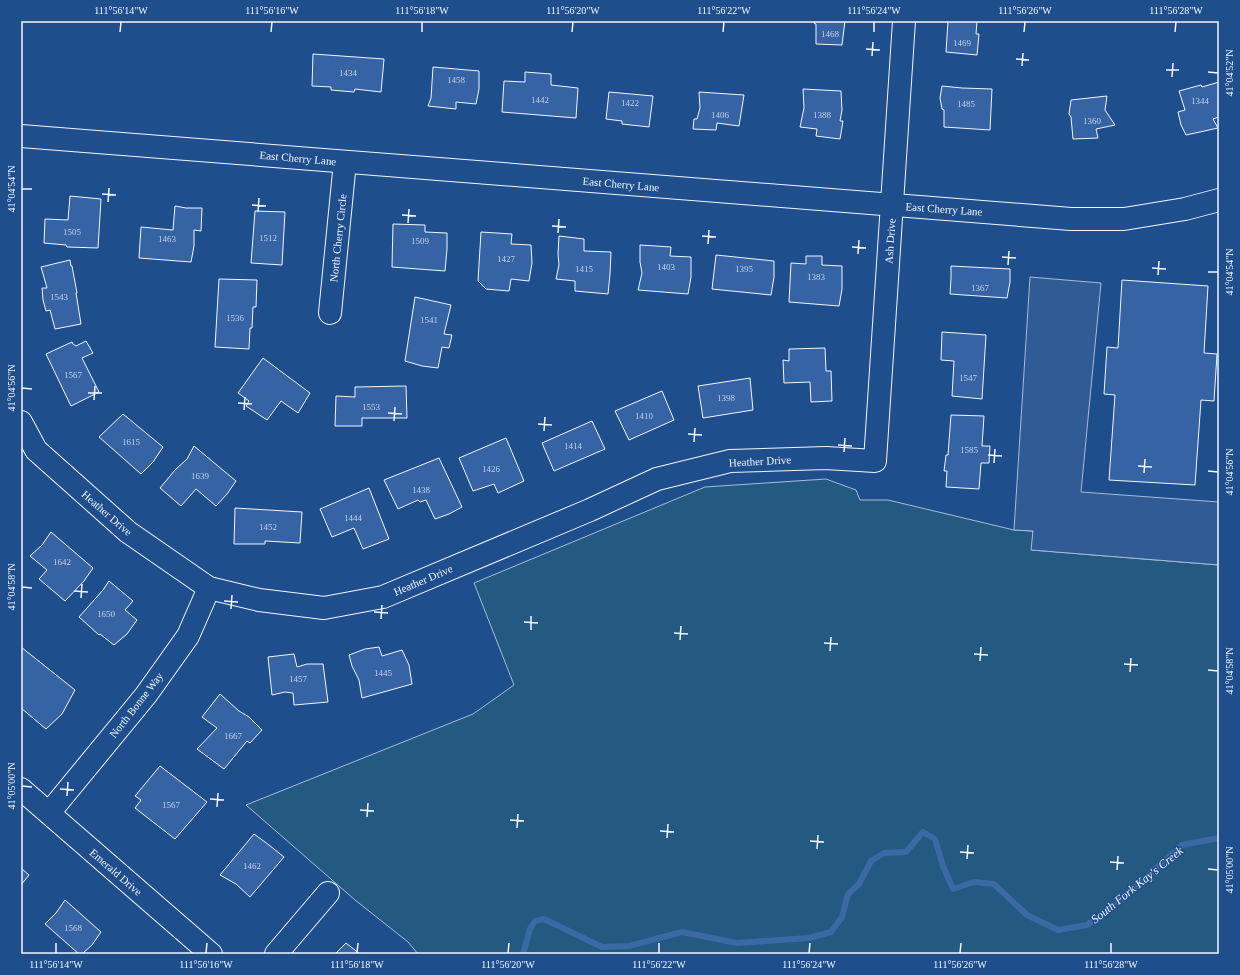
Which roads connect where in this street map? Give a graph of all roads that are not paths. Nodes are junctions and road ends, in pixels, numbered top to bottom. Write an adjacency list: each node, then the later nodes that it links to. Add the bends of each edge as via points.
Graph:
1 (904, 21): 5 (street, Ash Drive)
2 (21, 136): 3 (street, East Cherry Lane)
3 (345, 162): 5 (street, East Cherry Lane); 6 (street, North Cherry Circle)
4 (1219, 200): 5 (street, East Cherry Lane, via 1185,209 1124,219 1071,219)
5 (892, 205): 8 (street, Ash Drive)
6 (330, 313)
7 (21, 422): 9 (street, Heather Drive, via 36,450 47,461 128,532)
8 (875, 461): 9 (street, Heather Drive, via 826,458 730,461 658,479 383,597 324,608 259,600)
9 (209, 588): 11 (street, North Bonne Way, via 188,636 146,695)
10 (21, 790): 11 (street, Emerald Drive)
11 (49, 813): 13 (street, Emerald Drive)
12 (328, 893): 14 (street)
13 (211, 954)
14 (276, 954)

